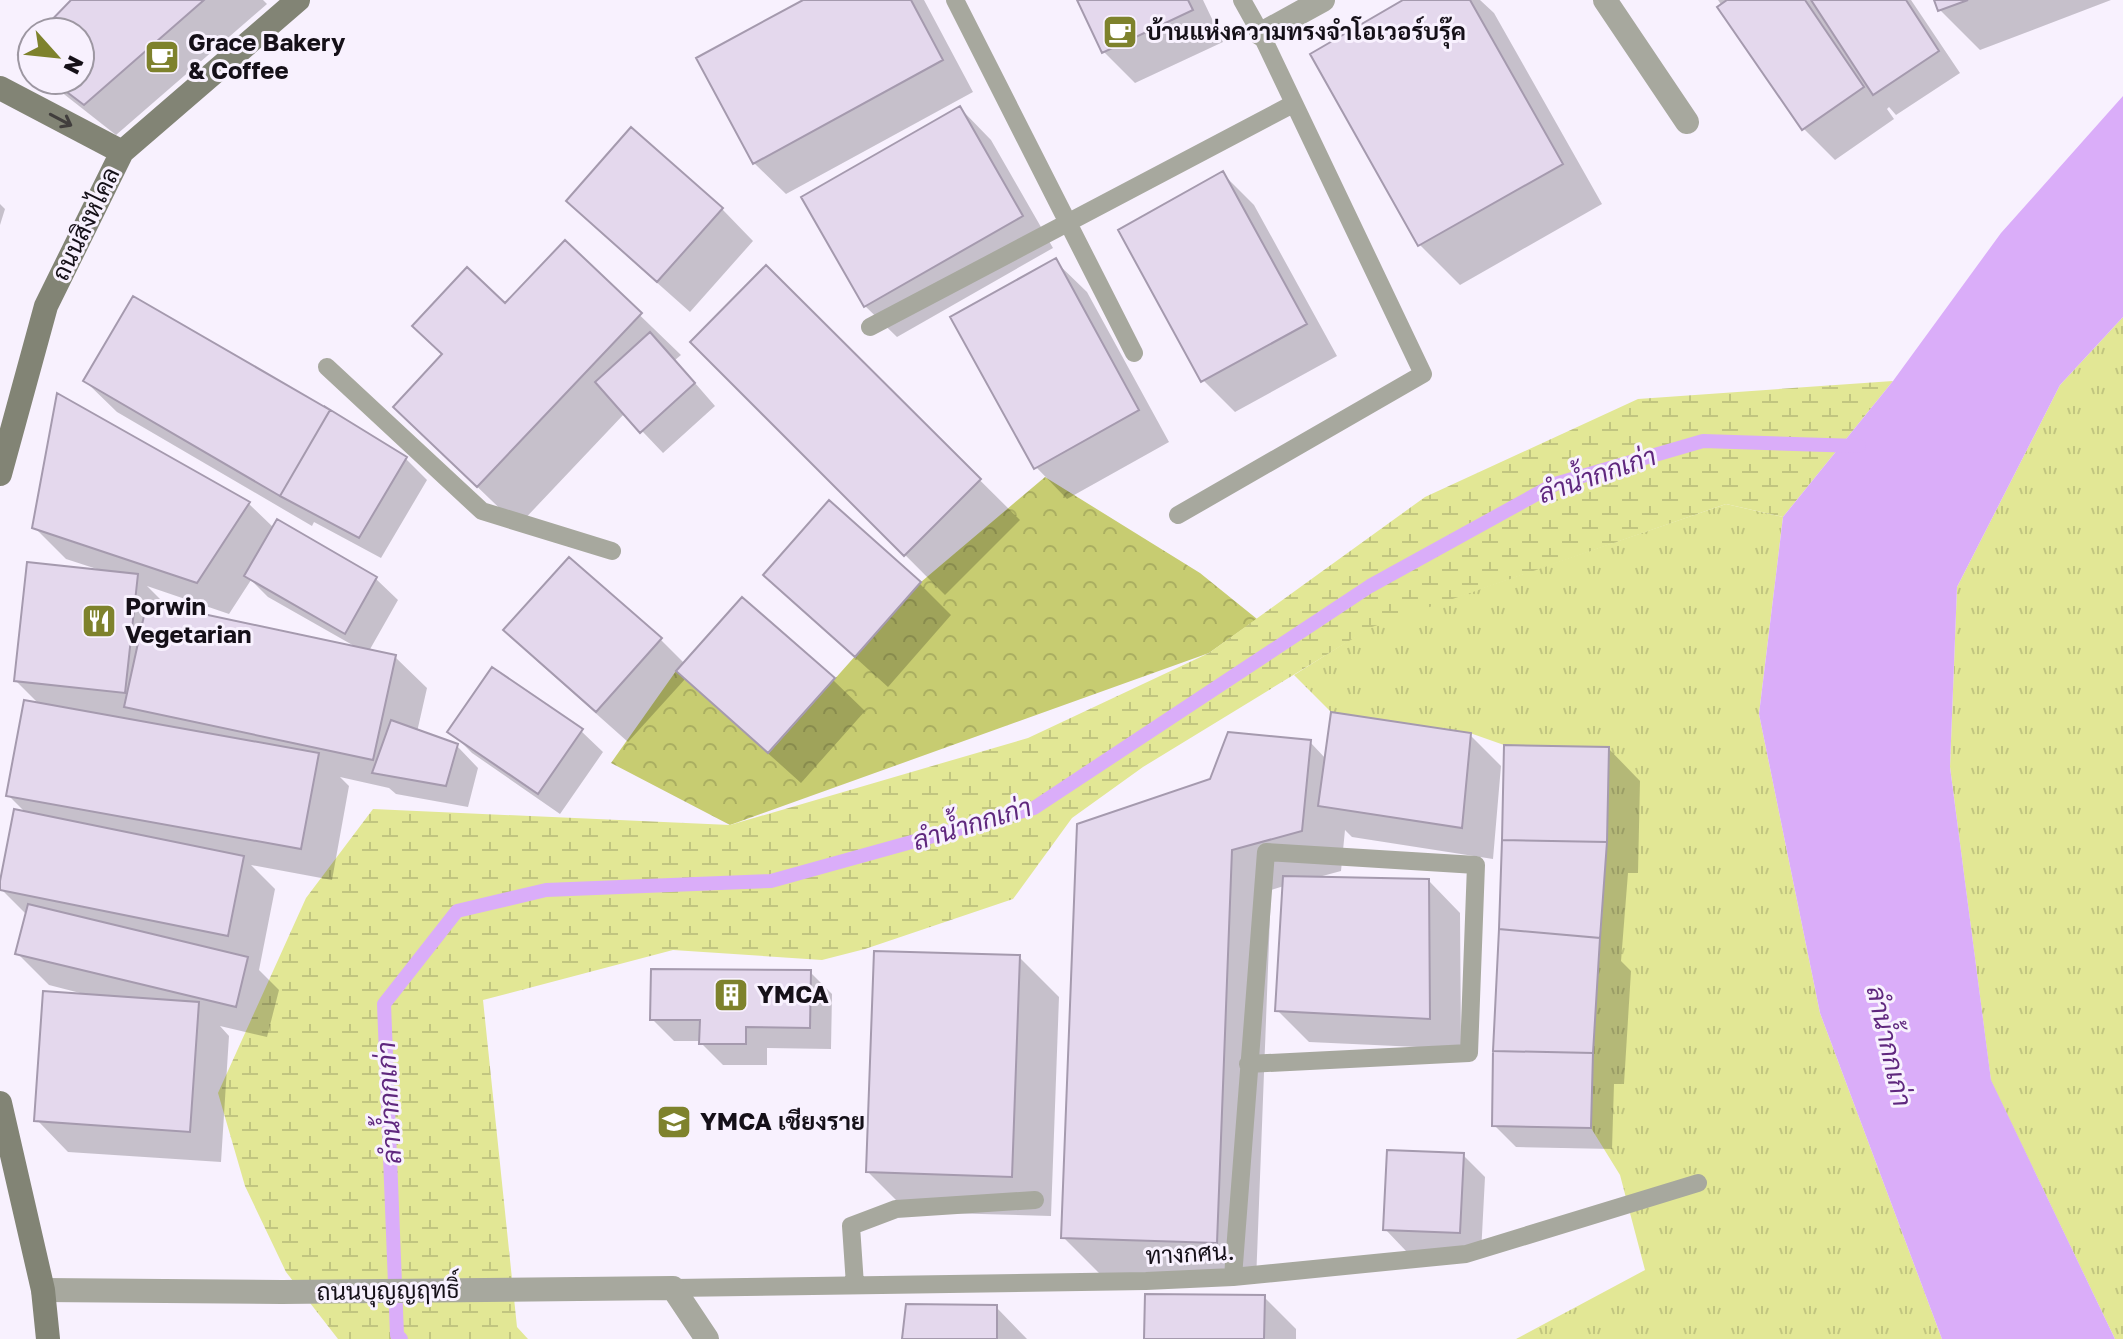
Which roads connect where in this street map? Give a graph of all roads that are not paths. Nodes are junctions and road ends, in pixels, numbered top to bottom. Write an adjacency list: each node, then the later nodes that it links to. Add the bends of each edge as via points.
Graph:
1 (298, 0): 10 (main road, ถนนสิงหไคล)
2 (955, 0): 11 (lane)
3 (1242, 0): 6 (lane)
4 (1323, 0): 6 (street)
5 (1605, 0): 9 (street)
6 (1261, 34): 8 (lane)
7 (0, 88): 10 (main road, one-way to 10)
8 (1293, 104): 11 (lane); 16 (lane, via 1423,374)
9 (1687, 122)
10 (122, 152): 15 (main road, ถนนสิงหไคล, via 46,306)
11 (1068, 221): 12 (lane); 13 (lane)
12 (870, 327)
13 (1134, 353)
14 (327, 367): 17 (lane, via 482,511)
15 (0, 474)
16 (1178, 515)
17 (612, 551)
18 (1248, 1064): 18 (lane, via 1266,852 1476,865 1469,1053); 22 (lane)
19 (0, 1103): 25 (main road)
20 (1698, 1183): 22 (lane, ทางกศน., via 1466,1254)
21 (1035, 1200): 23 (lane, via 896,1209 851,1226)
22 (1233, 1277): 23 (lane, ทางกศน.)
23 (855, 1285): 24 (lane, ทางกศน.)
24 (673, 1288): 25 (street, ถนนบุญญฤทธิ์); 27 (street)
25 (43, 1290): 26 (main road)
26 (48, 1339)
27 (707, 1339)

